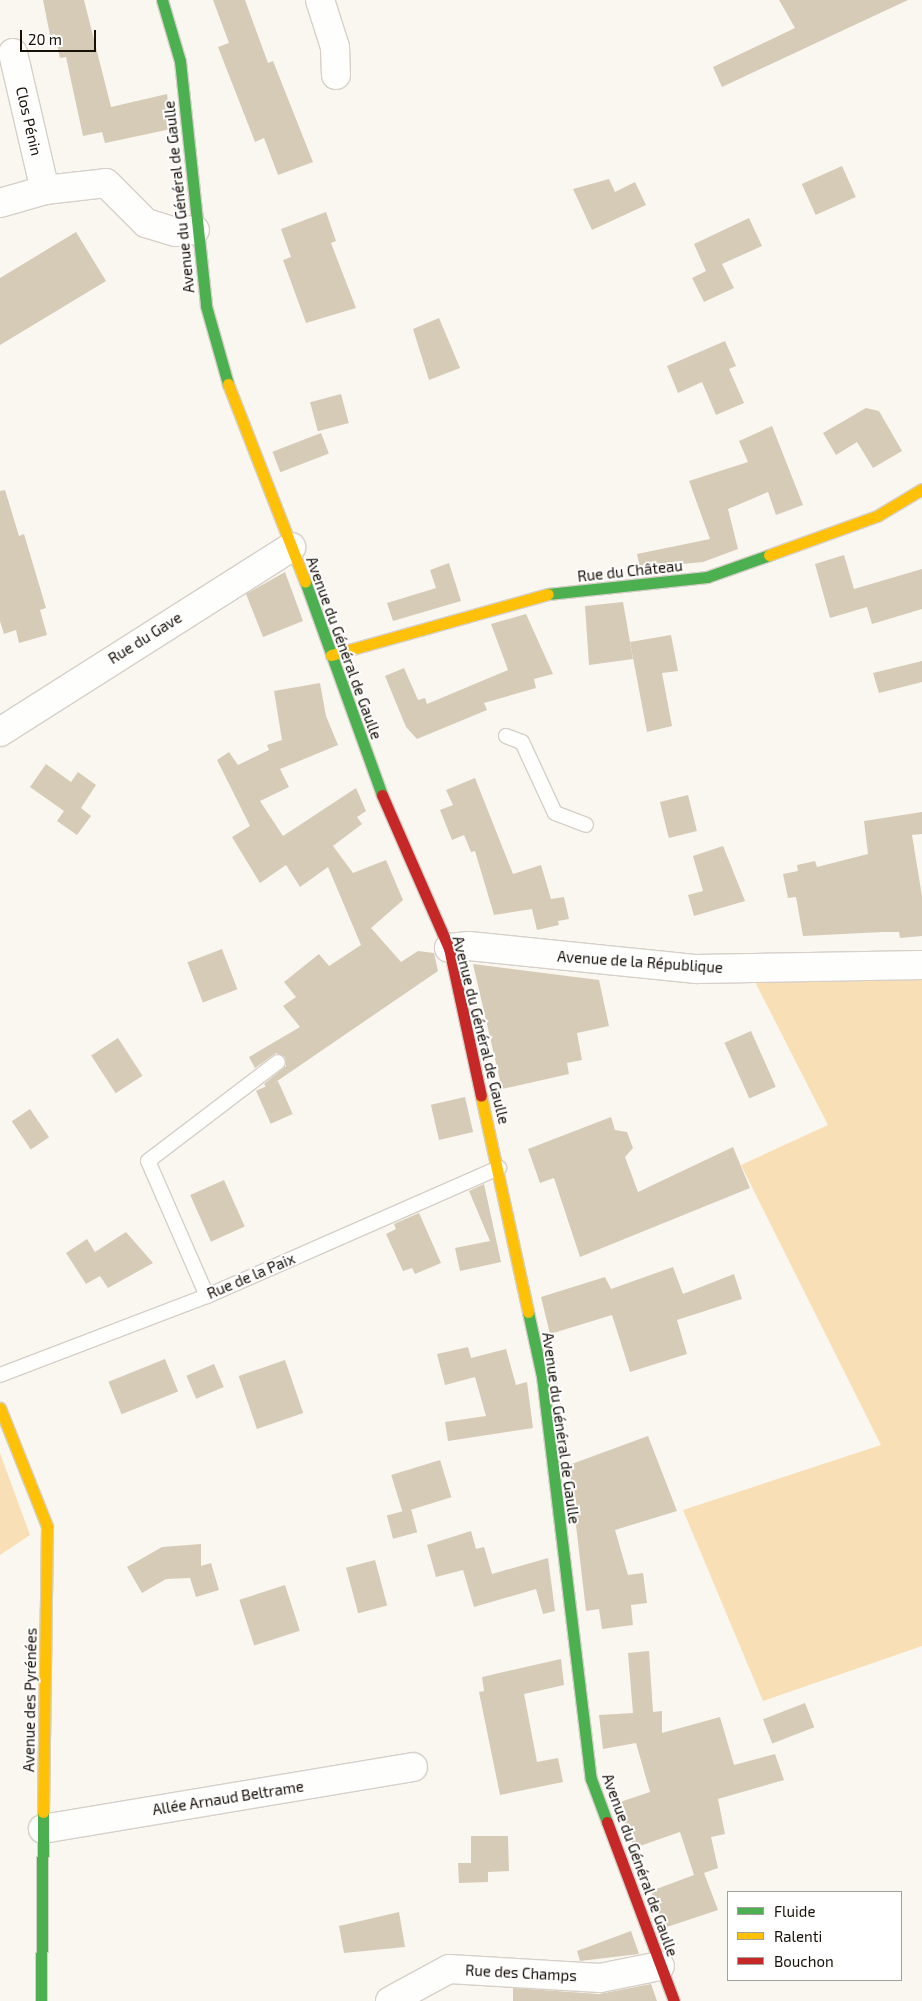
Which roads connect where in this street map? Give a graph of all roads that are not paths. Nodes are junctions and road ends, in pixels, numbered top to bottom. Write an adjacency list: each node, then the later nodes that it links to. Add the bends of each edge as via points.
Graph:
1 (162, 0): 7 (main road, Avenue du Général de Gaulle, via 182,80)
2 (320, 0): 4 (street, via 335,47)
3 (13, 53): 5 (street, Clos Pénin)
4 (336, 75)
5 (45, 190): 6 (street); 7 (street, via 106,183 146,223 176,232)
6 (0, 203)
7 (195, 230): 9 (main road, Avenue du Général de Gaulle, via 206,306 225,377)
8 (922, 489): 10 (main road, Rue du Château, via 878,516 707,577 532,596)
9 (291, 547): 10 (main road, Avenue du Général de Gaulle); 11 (street, Rue du Gave)
10 (331, 655): 14 (main road, Avenue du Général de Gaulle, via 380,789)
11 (0, 732)
12 (506, 736): 13 (lane, via 522,742 555,814)
13 (586, 825)
14 (449, 948): 15 (street, Avenue de la République, via 469,946 697,969); 17 (main road, Avenue du Général de Gaulle)
15 (922, 965)
16 (278, 1062): 18 (lane, via 148,1161)
17 (499, 1168): 18 (lane, Rue de la Paix); 23 (main road, Avenue du Général de Gaulle, via 542,1376 591,1779)
18 (207, 1296): 19 (lane, Rue de la Paix)
19 (0, 1375)
20 (0, 1408): 22 (main road, Avenue des Pyrénées, via 47,1526)
21 (412, 1767): 22 (street, Allée Arnaud Beltrame)
22 (43, 1829): 24 (main road, Avenue des Pyrénées)
23 (660, 1966): 25 (street, Rue des Champs, via 600,1978 449,1969); 26 (main road, Avenue du Général de Gaulle)
24 (41, 2001)
25 (390, 2001)
26 (674, 2001)

